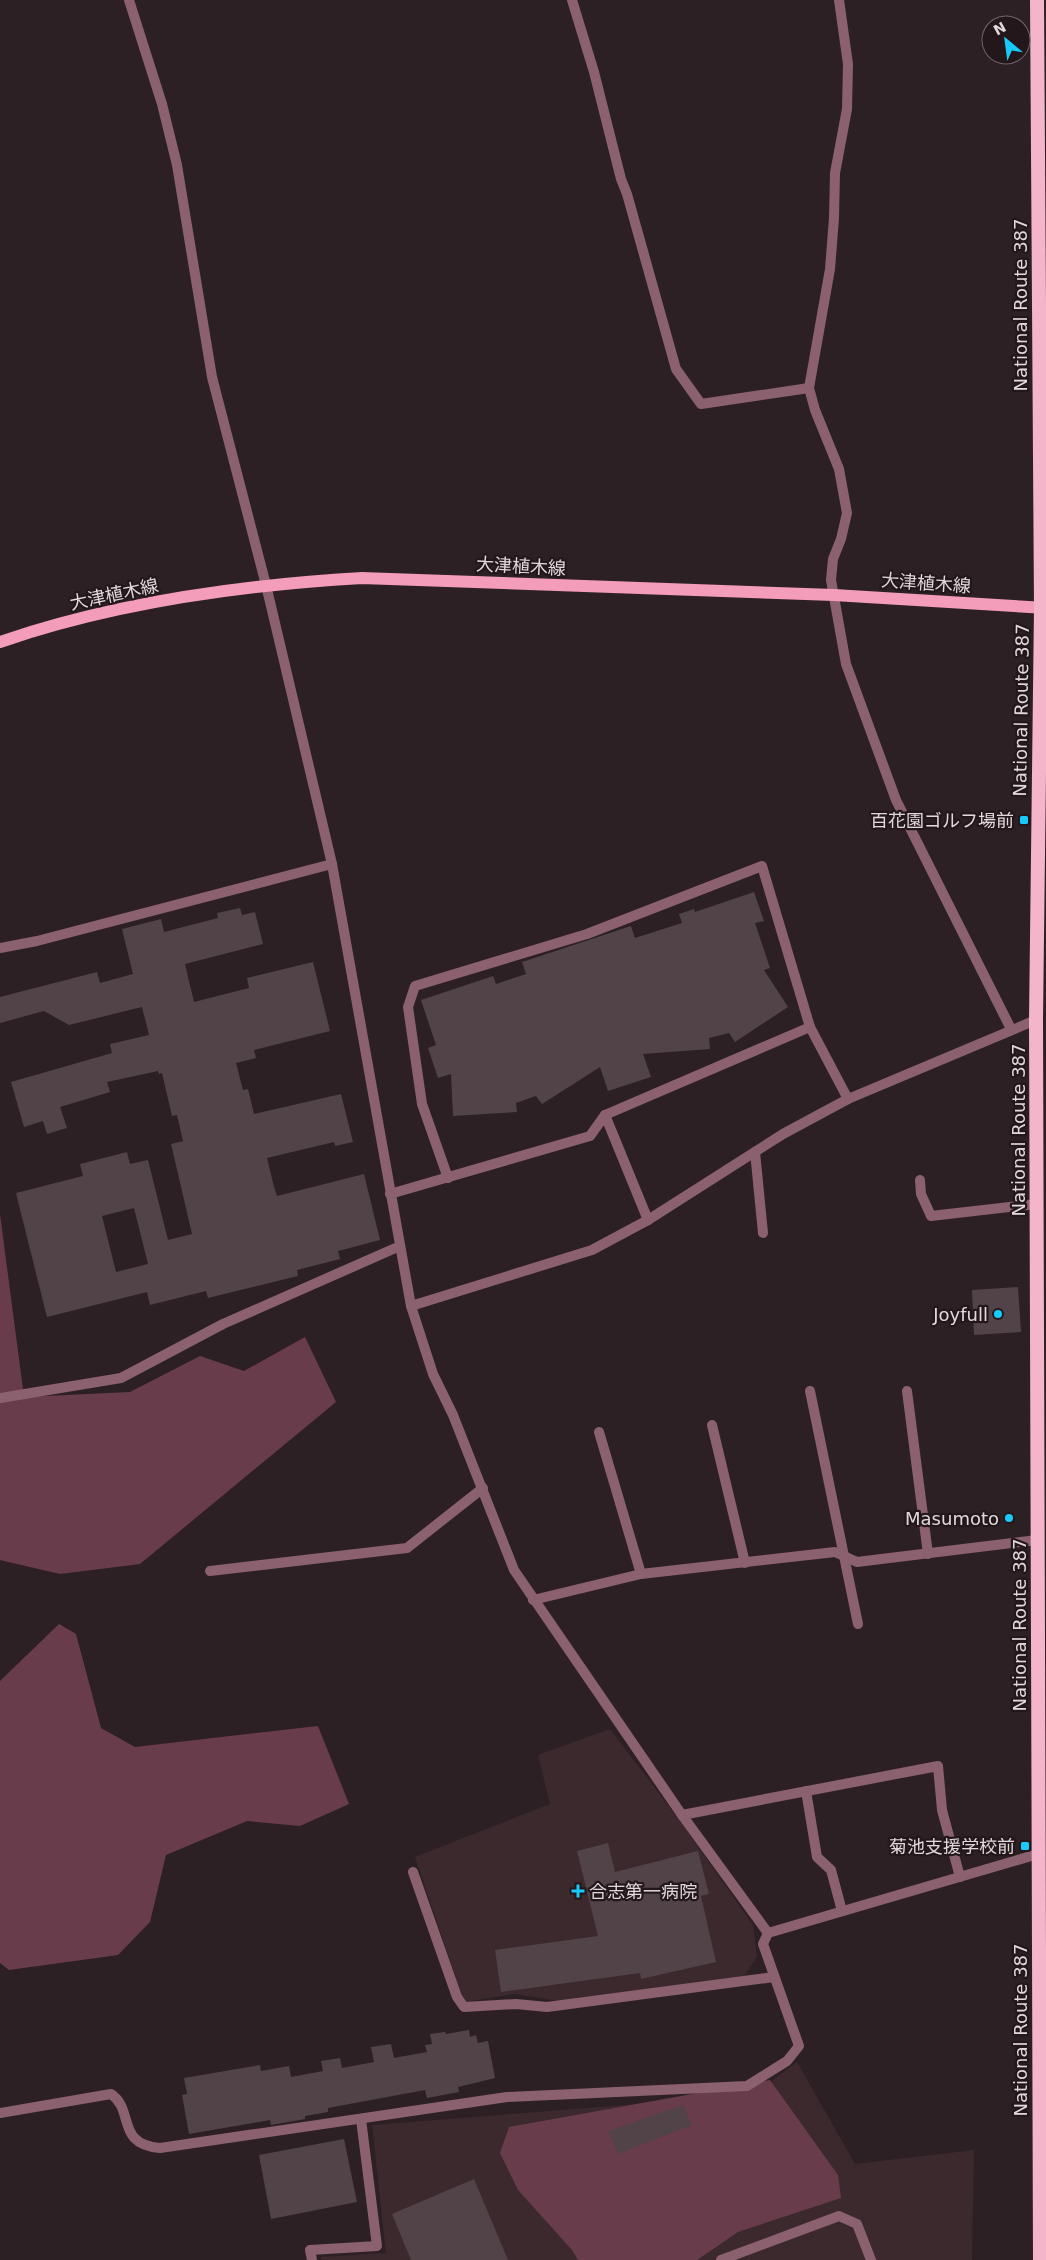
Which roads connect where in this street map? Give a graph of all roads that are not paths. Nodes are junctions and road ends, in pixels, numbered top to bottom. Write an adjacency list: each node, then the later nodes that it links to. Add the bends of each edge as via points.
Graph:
1 (129, 0): 8 (street, via 162,104 177,165 212,377)
2 (572, 0): 7 (street, via 676,369 701,404)
3 (839, 0): 7 (street, via 848,64 847,109 835,172 830,269)
4 (1037, 0): 5 (highway, National Route 387)
5 (1041, 79): 6 (highway, National Route 387)
6 (1043, 280): 10 (highway, National Route 387, via 1039,477)
7 (810, 388): 9 (street, via 815,410 839,469 846,513 833,559 831,580)
8 (266, 585): 9 (main road, 大津植木線, via 372,578); 11 (main road, 大津植木線, via 103,612 32,630); 12 (street)
9 (834, 595): 10 (main road, 大津植木線); 16 (street, via 846,664 896,800)
10 (1043, 608): 14 (highway, National Route 387)
11 (0, 642)
12 (332, 864): 13 (street); 22 (street)
13 (0, 948)
14 (1036, 1020): 16 (street); 23 (highway, National Route 387)
15 (810, 1027): 17 (street); 18 (street); 20 (street, via 762,866 587,934 415,986 408,1008 422,1104)
16 (1011, 1029): 17 (street)
17 (848, 1099): 19 (street)
18 (605, 1115): 20 (street, via 590,1136); 24 (street)
19 (755, 1152): 24 (street); 25 (street)
20 (448, 1178): 22 (street)
21 (920, 1180): 23 (street, via 921,1194 931,1216)
22 (390, 1194): 26 (street)
23 (1036, 1204): 34 (highway, National Route 387)
24 (648, 1220): 27 (street, via 592,1250)
25 (763, 1234)
26 (400, 1246): 27 (street); 30 (street, via 223,1324 121,1378)
27 (411, 1306): 33 (street, via 433,1374)
28 (810, 1391): 36 (street)
29 (907, 1391): 35 (street)
30 (0, 1398)
31 (712, 1425): 37 (street)
32 (599, 1432): 39 (street)
33 (483, 1488): 38 (street, via 407,1548); 40 (street, via 514,1570)
34 (1037, 1540): 35 (street); 42 (highway, National Route 387)
35 (928, 1554): 36 (street, via 857,1562)
36 (844, 1557): 37 (street, via 835,1552); 41 (street)
37 (745, 1562): 39 (street)
38 (210, 1571)
39 (641, 1574): 40 (street)
40 (533, 1600): 44 (street)
41 (858, 1624)
42 (1043, 1788): 45 (highway, National Route 387)
43 (806, 1791): 44 (street); 47 (street, via 938,1766 942,1810); 48 (street, via 817,1857 831,1870)
44 (682, 1815): 49 (street)
45 (1038, 1854): 47 (street); 56 (highway, National Route 387)
46 (413, 1872): 50 (street, via 457,1997 464,2007 516,2004 547,2007)
47 (960, 1877): 48 (street)
48 (842, 1911): 49 (street)
49 (768, 1933): 50 (street, via 763,1944)
50 (774, 1977): 52 (street, via 799,2046 786,2061 747,2086 507,2097)
51 (0, 2113): 52 (street, via 111,2094 134,2138 150,2148)
52 (361, 2119): 53 (street, via 377,2246 310,2250)
53 (312, 2260)
54 (721, 2260): 55 (street, via 840,2216 857,2224)
55 (871, 2260)
56 (1040, 2260)

